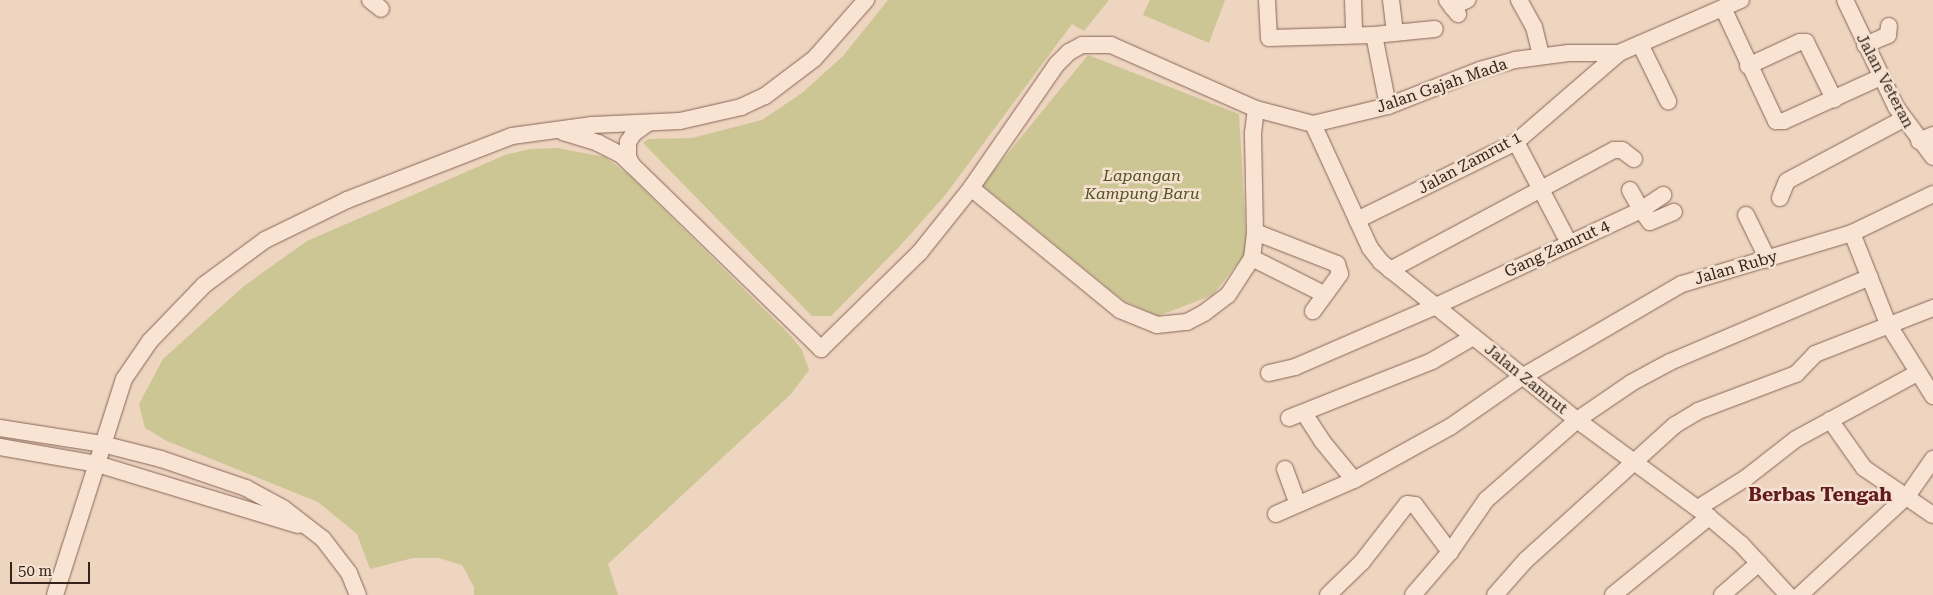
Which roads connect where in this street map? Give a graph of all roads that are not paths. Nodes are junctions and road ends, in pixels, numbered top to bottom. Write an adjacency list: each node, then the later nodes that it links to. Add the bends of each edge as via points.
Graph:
1 (866, 0): 27 (street, via 814,59 765,96 741,108 680,121)
2 (1267, 0): 15 (street, via 1269,38)
3 (1353, 0): 15 (street)
4 (1391, 0): 13 (street)
5 (1467, 0): 9 (street)
6 (1519, 0): 19 (street, via 1534,27)
7 (1741, 0): 10 (street, Jalan Gajah Mada)
8 (1845, 0): 17 (street, Jalan Veteran)
9 (1452, 7)
10 (1723, 8): 16 (street, Jalan Gajah Mada); 20 (street)
11 (1889, 26): 17 (street, via 1888,35)
12 (1435, 29): 13 (street)
13 (1395, 33): 14 (street)
14 (1374, 35): 15 (street); 24 (street)
15 (1354, 36)
16 (1640, 44): 18 (street, Jalan Gajah Mada); 23 (street)
17 (1865, 45): 21 (street, Jalan Veteran)
18 (1619, 53): 19 (street, Jalan Gajah Mada); 31 (street, Jalan Zamrut 1)
19 (1541, 56): 24 (street, Jalan Gajah Mada, via 1480,70)
20 (1748, 66): 22 (street, via 1776,121 1784,121); 22 (street, via 1806,42)
21 (1880, 77): 22 (street); 26 (street, Jalan Veteran)
22 (1834, 99)
23 (1668, 101)
24 (1388, 106): 28 (street, Jalan Gajah Mada)
25 (1256, 109): 28 (street); 35 (street, via 1112,45 1082,45 1068,52 1057,64); 45 (street, via 1253,133)
26 (1903, 119): 30 (street, Jalan Veteran); 40 (street, via 1788,181)
27 (648, 122): 29 (street); 34 (street, via 634,132 628,142)
28 (1314, 124): 44 (street, Jalan Zamrut)
29 (553, 129): 34 (street, via 598,143 620,154); 65 (street, via 512,136 458,154 347,200 265,240 204,285 150,341 124,379)
30 (1926, 138): 32 (street, Jalan Veteran)
31 (1516, 142): 36 (street); 44 (street, Jalan Zamrut 1)
32 (1933, 157)
33 (1634, 159): 36 (street, via 1622,150 1614,150)
34 (632, 165): 35 (street, via 821,349 920,252)
35 (971, 188): 48 (street, via 1120,310 1156,325 1187,322 1204,314 1228,295)
36 (1540, 189): 47 (street); 50 (street)
37 (1630, 190): 41 (street)
38 (1933, 194): 46 (street, Jalan Ruby)
39 (1663, 195): 41 (street, Gang Zamrut 4)
40 (1780, 198)
41 (1641, 210): 42 (street, via 1650,222); 47 (street, Gang Zamrut 4)
42 (1674, 212)
43 (1746, 215): 49 (street)
44 (1357, 220): 50 (street, Jalan Zamrut, via 1370,248)
45 (1256, 232): 48 (street); 52 (street, via 1334,261 1340,274)
46 (1852, 233): 49 (street, Jalan Ruby); 51 (street)
47 (1569, 243): 53 (street, Gang Zamrut 4)
48 (1252, 258): 52 (street)
49 (1768, 260): 60 (street, Jalan Ruby, via 1682,284)
50 (1390, 270): 53 (street, Jalan Zamrut)
51 (1870, 277): 56 (street); 62 (street, via 1670,362 1631,383)
52 (1324, 294): 55 (street)
53 (1436, 306): 57 (street, Jalan Zamrut); 58 (street, Gang Zamrut 4, via 1295,367)
54 (1933, 308): 56 (street)
55 (1313, 311)
56 (1888, 324): 59 (street); 68 (street, via 1815,354 1790,376 1698,411 1656,438)
57 (1473, 337): 60 (street, Jalan Zamrut); 71 (street, via 1432,360 1297,416)
58 (1270, 373)
59 (1916, 373): 61 (street); 63 (street)
60 (1522, 377): 62 (street, Jalan Zamrut); 71 (street, Jalan Ruby, via 1462,420)
61 (1933, 396)
62 (1577, 420): 68 (street, Jalan Zamrut); 78 (street, via 1486,500)
63 (1830, 420): 72 (street, via 1864,468); 74 (street, via 1796,440)
64 (0, 428): 65 (street)
65 (102, 444): 69 (street); 77 (street, via 161,459 246,488 284,508)
66 (0, 447): 69 (street)
67 (1933, 460): 72 (street)
68 (1632, 462): 74 (street, Jalan Zamrut); 85 (street, via 1526,560)
69 (97, 464): 77 (street, via 239,504); 81 (street)
70 (1285, 469): 73 (street)
71 (1354, 480): 73 (street, Jalan Ruby)
72 (1908, 495): 76 (street); 88 (street)
73 (1298, 504): 75 (street, Jalan Ruby)
74 (1704, 513): 79 (street, Jalan Zamrut); 80 (street)
75 (1276, 514)
76 (1933, 515)
77 (308, 528): 82 (street, via 334,552)
78 (1450, 552): 83 (street, via 1415,505 1407,504 1362,562); 84 (street)
79 (1759, 563): 86 (street); 87 (street, Jalan Zamrut)
80 (1617, 594)
81 (55, 595)
82 (358, 595)
83 (1328, 595)
84 (1412, 595)
85 (1495, 595)
86 (1722, 595)
87 (1788, 595)
88 (1800, 595)

